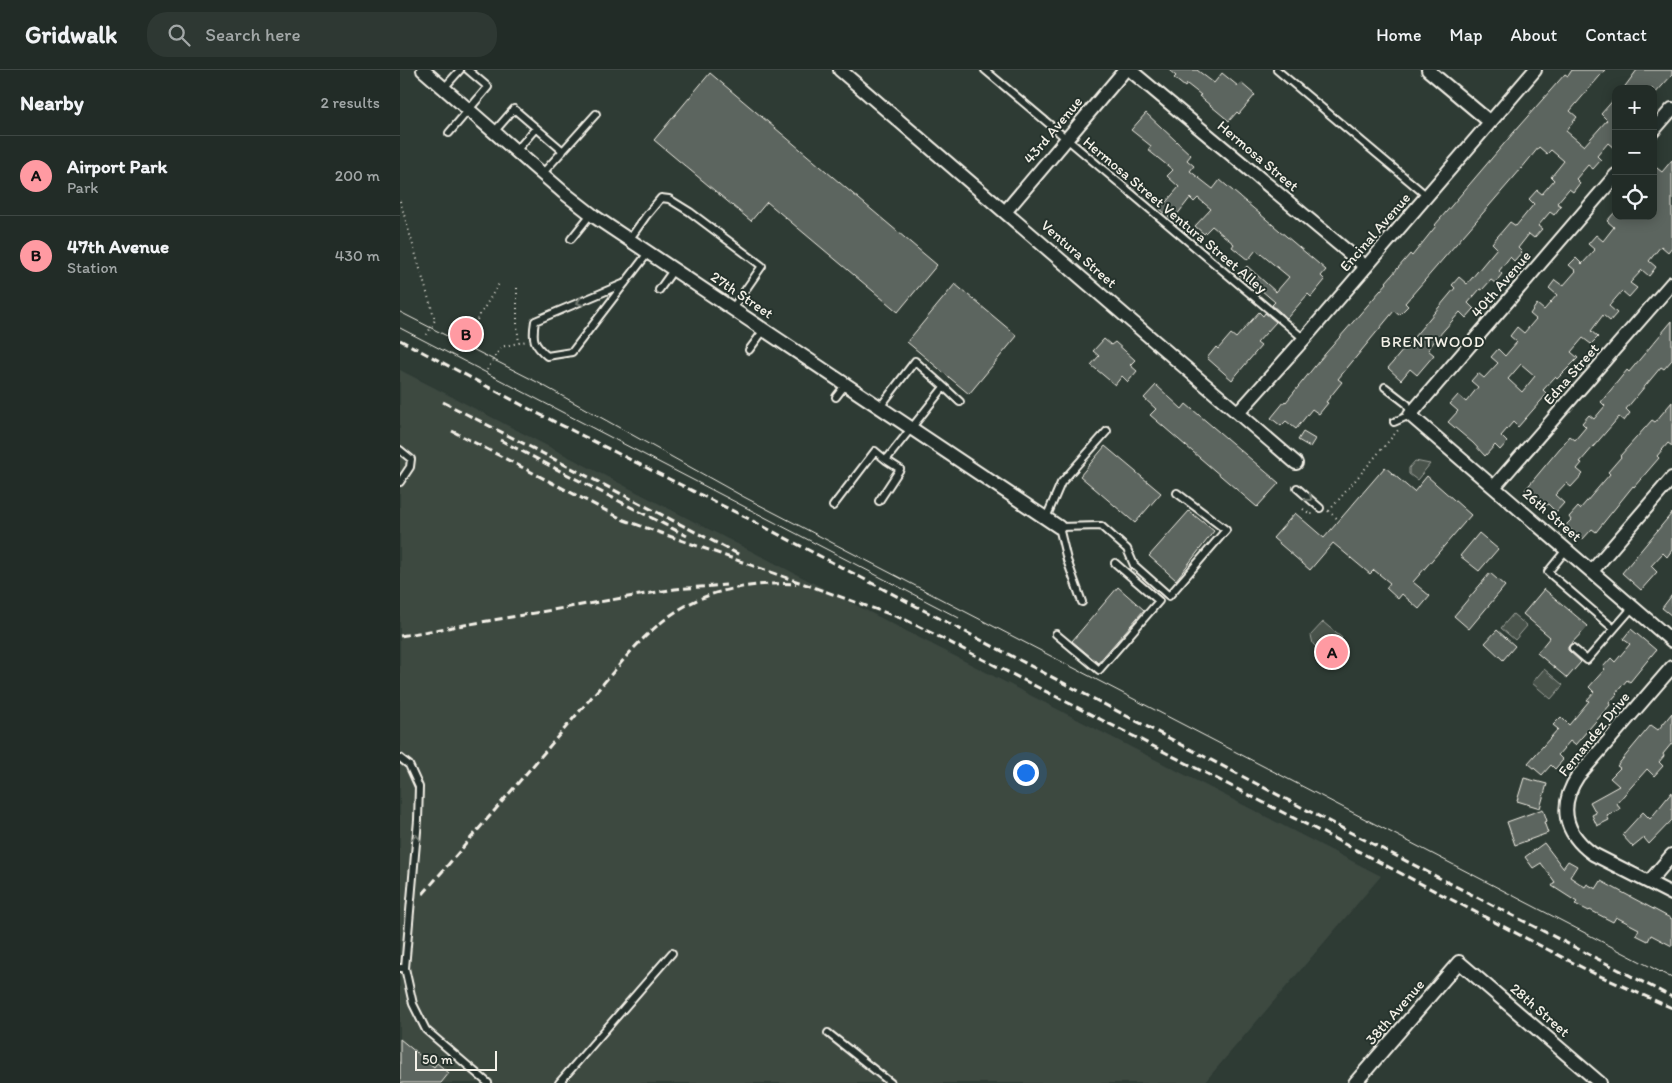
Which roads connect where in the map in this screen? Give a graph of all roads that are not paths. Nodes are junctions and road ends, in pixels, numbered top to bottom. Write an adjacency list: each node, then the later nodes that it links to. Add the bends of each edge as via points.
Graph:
1 (423, 70): 11 (street, 27th Street)
2 (460, 70): 11 (lane)
3 (468, 70): 12 (lane, via 488,87)
4 (840, 70): 26 (street, Ventura Street)
5 (985, 70): 20 (lane, Hermosa Street Ventura Street Alley)
6 (1126, 70): 20 (street, 43rd Avenue)
7 (1130, 70): 31 (street, Hermosa Street)
8 (1278, 70): 25 (lane)
9 (1428, 70): 15 (street)
10 (1535, 70): 15 (street, Encinal Avenue)
11 (444, 88): 12 (street, 27th Street)
12 (468, 109): 18 (street, 27th Street); 19 (lane)
13 (1672, 110): 17 (street)
14 (596, 114): 22 (lane)
15 (1490, 122): 25 (street, Encinal Avenue)
16 (536, 128): 18 (lane, via 514,109); 21 (lane); 22 (lane)
17 (1654, 130)
18 (494, 132): 21 (street, 27th Street)
19 (449, 133)
20 (1066, 140): 26 (street, 43rd Avenue); 38 (lane, Hermosa Street Ventura Street Alley)
21 (516, 151): 23 (street, 27th Street)
22 (563, 151): 23 (lane)
23 (542, 174): 27 (street, 27th Street)
24 (1612, 180): 47 (street, 40th Avenue)
25 (1427, 196): 31 (street, Encinal Avenue)
26 (1005, 212): 46 (street, Ventura Street)
27 (591, 214): 28 (lane); 29 (street, 27th Street)
28 (571, 239)
29 (629, 240): 30 (street, 27th Street); 36 (lane, via 661,198 690,212 762,266)
30 (648, 253): 32 (street, 27th Street); 33 (lane)
31 (1366, 267): 38 (street, Encinal Avenue)
32 (674, 270): 35 (lane); 36 (street, 27th Street)
33 (626, 283): 33 (lane, one-way to 33, via 535,321 536,346 547,356 572,352)
34 (1672, 283): 56 (street, Edna Street)
35 (659, 290)
36 (732, 309): 37 (street, 27th Street)
37 (764, 330): 39 (lane); 40 (street, 27th Street)
38 (1304, 339): 46 (street, Encinal Avenue)
39 (749, 350)
40 (846, 384): 43 (lane); 45 (street, 27th Street)
41 (944, 386): 44 (lane); 45 (lane, via 915,361); 49 (lane)
42 (1385, 387): 47 (lane, via 1407,404)
43 (836, 397)
44 (960, 402)
45 (880, 408): 49 (street, 27th Street)
46 (1238, 413): 53 (street, Ventura Street)
47 (1408, 418): 48 (lane); 56 (street, 26th Street)
48 (1394, 422)
49 (911, 428): 52 (lane); 62 (street, 27th Street)
50 (1107, 431): 62 (lane, via 1061,483)
51 (400, 450): 55 (lane, via 411,459 410,468)
52 (886, 460): 59 (lane, via 900,469); 60 (lane, via 875,451)
53 (1296, 463)
54 (1672, 478): 66 (street)
55 (400, 482)
56 (1494, 487): 64 (street, 26th Street)
57 (1297, 488): 61 (lane, one-way to 61)
58 (1177, 493): 63 (lane, via 1226,530 1169,596 1134,565 1127,549 1101,526)
59 (879, 501)
60 (833, 506)
61 (1321, 512)
62 (1046, 518): 63 (street, 27th Street)
63 (1059, 526): 67 (lane)
64 (1566, 550): 66 (street, 26th Street); 69 (lane, via 1548,572)
65 (1115, 563): 70 (lane, via 1159,601 1099,670)
66 (1592, 572): 68 (street, 26th Street)
67 (1082, 602)
68 (1633, 607): 69 (lane); 71 (street, 26th Street)
69 (1614, 629): 72 (lane, via 1587,660)
70 (1056, 634)
71 (1672, 641)
72 (1573, 648)
73 (1672, 667): 76 (street, Fernandez Drive, via 1578,776 1566,807 1570,829 1584,847)
74 (400, 758): 80 (lane, one-way to 74, via 419,787 409,765)
75 (1672, 855): 76 (street)
76 (1649, 882): 77 (street, Fernandez Drive)
77 (1672, 894)
78 (672, 953): 83 (lane)
79 (1459, 962): 85 (street, 38th Avenue); 86 (street, 28th Street)
80 (402, 968): 82 (lane, via 426,1030)
81 (828, 1032): 84 (lane)
82 (488, 1083)
83 (559, 1083)
84 (891, 1083)
85 (1356, 1083)
86 (1600, 1083)

